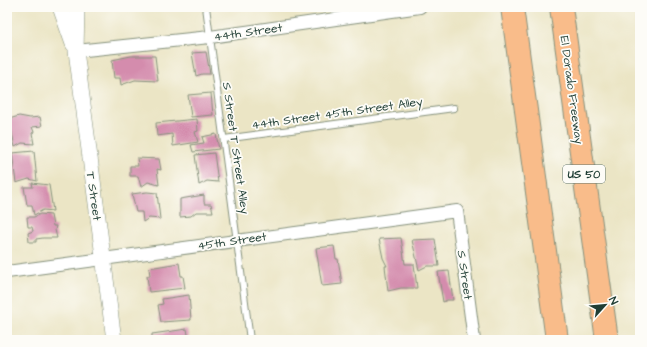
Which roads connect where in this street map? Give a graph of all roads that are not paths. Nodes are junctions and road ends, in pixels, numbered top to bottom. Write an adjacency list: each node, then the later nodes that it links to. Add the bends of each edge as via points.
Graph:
1 (60, 7): 8 (street, T Street)
2 (77, 7): 8 (street, T Street)
3 (206, 7): 7 (lane, S Street T Street Alley)
4 (512, 7): 18 (highway)
5 (561, 7): 19 (highway, El Dorado Freeway / US 50)
6 (420, 8): 7 (street, 44th Street)
7 (210, 38): 8 (street, 44th Street); 10 (lane, S Street T Street Alley)
8 (76, 51): 13 (street, T Street)
9 (454, 108): 10 (lane, 44th Street 45th Street Alley)
10 (224, 139): 12 (lane, S Street T Street Alley)
11 (457, 211): 12 (street, 45th Street); 17 (street, S Street)
12 (237, 240): 13 (street, 45th Street); 16 (lane, S Street T Street Alley)
13 (103, 259): 14 (street, 45th Street); 15 (street, T Street)
14 (7, 272)
15 (114, 340)
16 (250, 340)
17 (474, 340)
18 (557, 340)
19 (607, 340)

